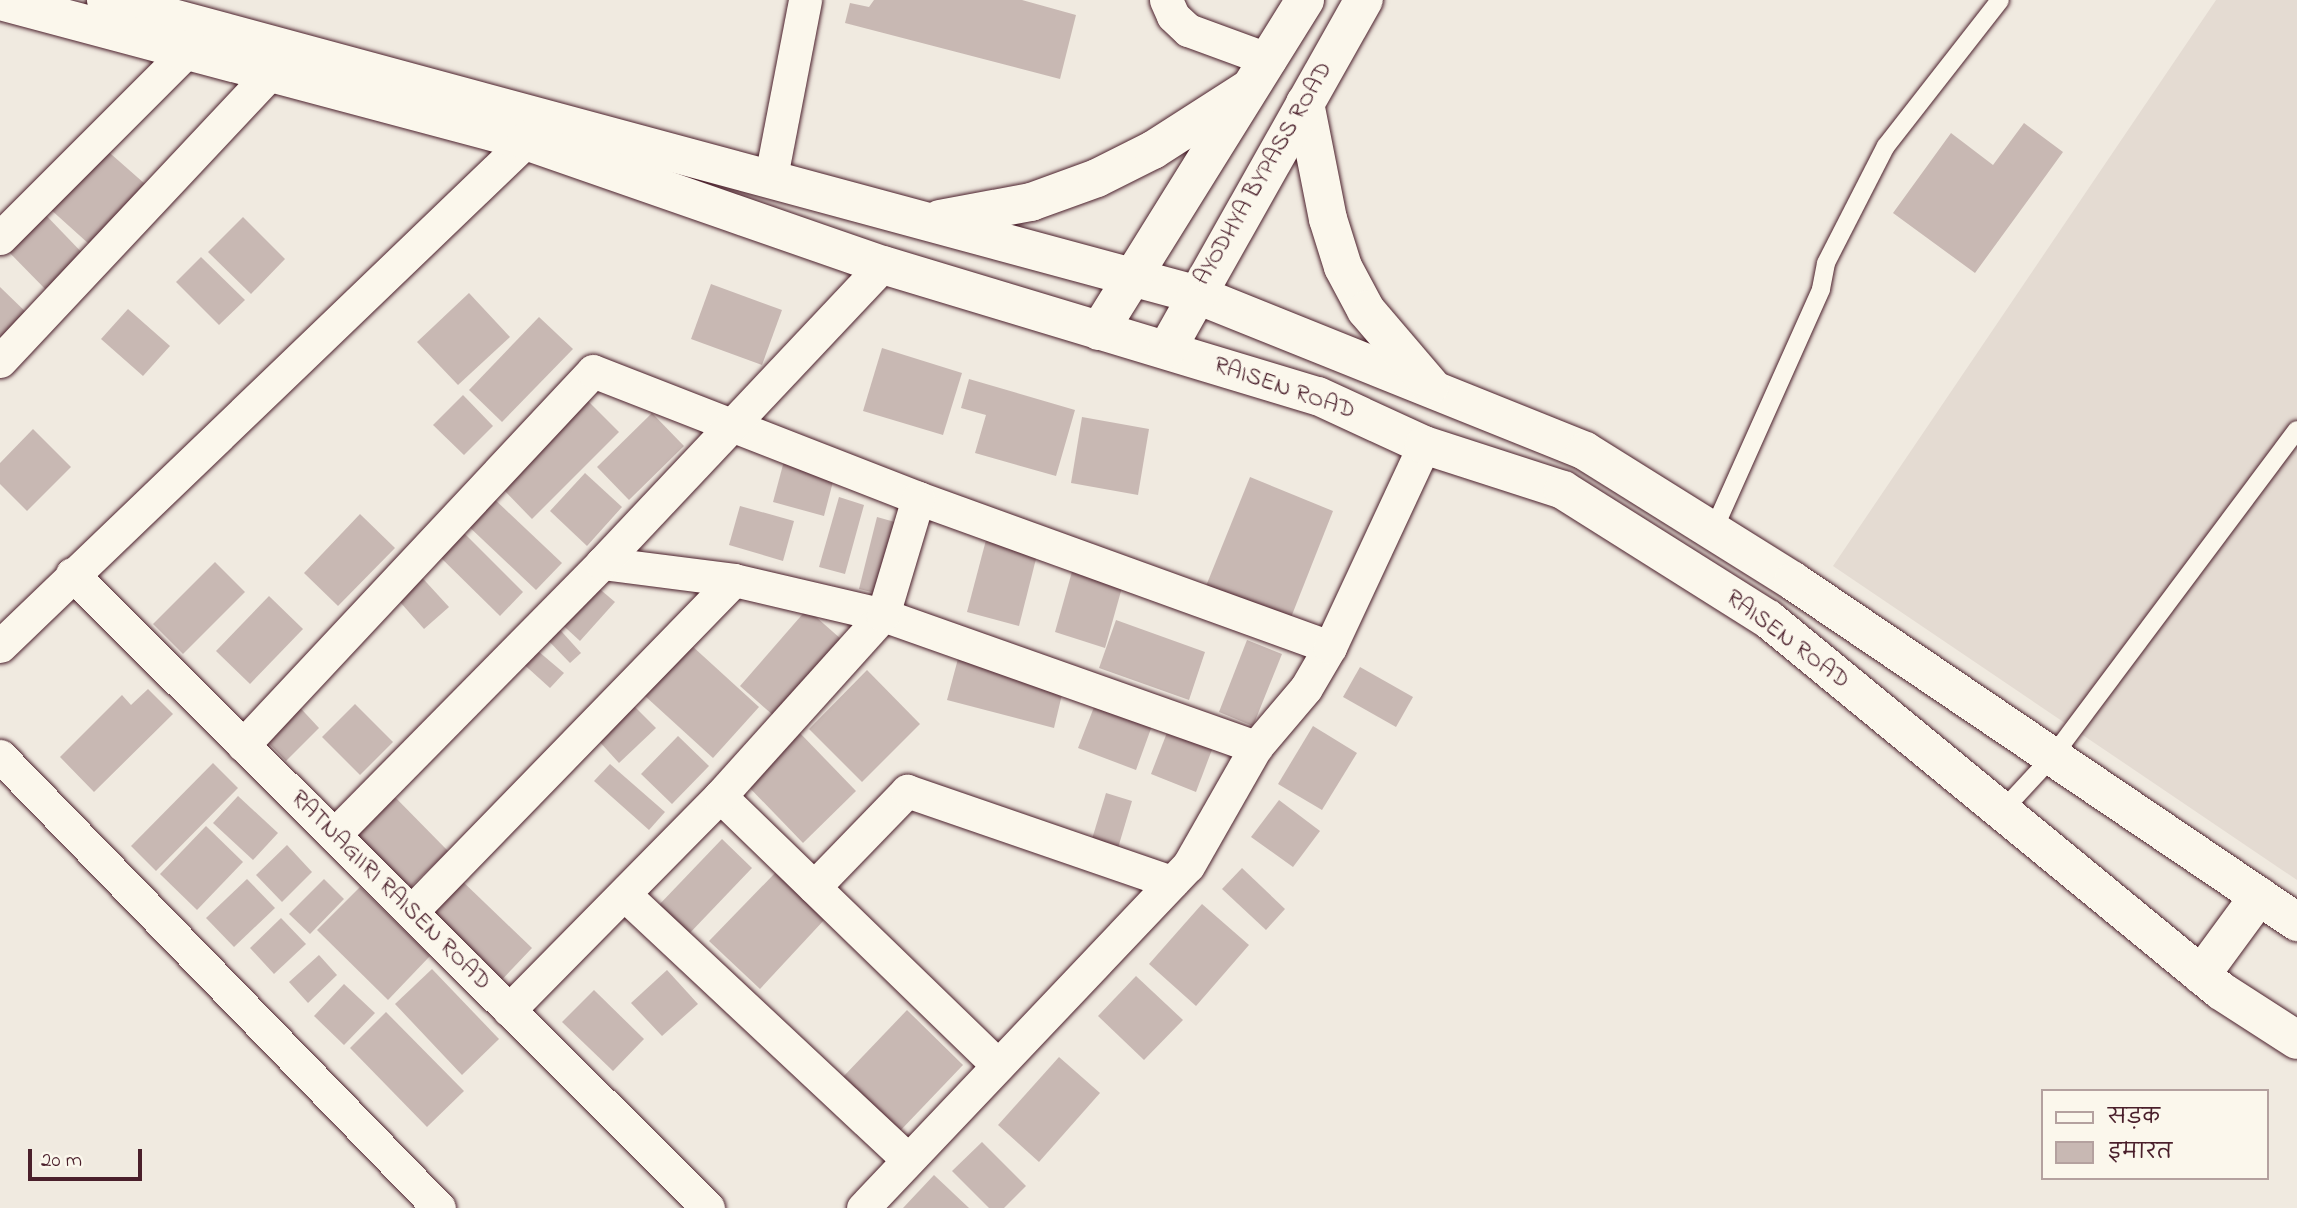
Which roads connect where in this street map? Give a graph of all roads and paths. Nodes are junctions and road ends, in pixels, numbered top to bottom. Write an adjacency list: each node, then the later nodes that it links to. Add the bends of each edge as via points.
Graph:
1 (805, 0): 13 (street)
2 (1166, 0): 9 (street, via 1173,16 1188,30)
3 (1305, 0): 9 (main road)
4 (1364, 0): 11 (main road, AYODHYA BYPASS ROAD)
5 (2000, 0): 27 (lane, via 1886,146 1826,262 1821,289)
6 (0, 1): 8 (main road, RAISEN ROAD)
7 (117, 1): 13 (main road, RAISEN ROAD)
8 (188, 50): 10 (main road, RAISEN ROAD); 15 (street)
9 (1263, 71): 14 (main road, via 1153,150 1097,178 1031,202); 17 (main road)
10 (269, 75): 12 (main road, RAISEN ROAD); 21 (street)
11 (1305, 103): 18 (main road, AYODHYA BYPASS ROAD); 22 (main road, via 1343,267 1366,310)
12 (526, 141): 16 (main road, RAISEN ROAD); 29 (street)
13 (771, 177): 14 (main road, RAISEN ROAD)
14 (931, 221): 17 (main road, RAISEN ROAD)
15 (0, 238)
16 (883, 265): 19 (main road, RAISEN ROAD); 23 (street)
17 (1132, 278): 18 (main road, RAISEN ROAD); 19 (main road)
18 (1195, 294): 20 (main road, AYODHYA BYPASS ROAD); 22 (main road, RAISEN ROAD)
19 (1099, 331): 20 (main road, RAISEN ROAD)
20 (1167, 349): 25 (main road, RAISEN ROAD, via 1318,396)
21 (0, 361)
22 (1434, 390): 27 (main road, RAISEN ROAD, via 1585,451)
23 (731, 425): 26 (street); 28 (street); 34 (street, via 593,370)
24 (2297, 430): 37 (lane)
25 (1424, 445): 33 (street); 39 (main road, RAISEN ROAD, via 1563,490 1768,619)
26 (919, 498): 31 (street); 33 (street)
27 (1713, 531): 37 (main road, RAISEN ROAD)
28 (602, 563): 30 (street); 40 (street)
29 (72, 574): 32 (street); 34 (street, RATNAGIIRI RAISEN ROAD)
30 (734, 580): 31 (street); 45 (street)
31 (883, 615): 35 (street); 38 (street)
32 (0, 646)
33 (1330, 647): 35 (street, via 1306,688)
34 (243, 745): 40 (street, RATNAGIIRI RAISEN ROAD)
35 (1256, 747): 41 (street, via 1188,866)
36 (0, 756): 52 (street)
37 (2053, 756): 39 (lane); 44 (main road, RAISEN ROAD)
38 (720, 796): 42 (street); 43 (street)
39 (2002, 811): 47 (main road, RAISEN ROAD)
40 (334, 835): 45 (street, RATNAGIIRI RAISEN ROAD)
41 (1172, 882): 42 (street, via 907,791); 50 (street)
42 (814, 887): 50 (street)
43 (624, 894): 48 (street); 51 (street)
44 (2259, 896): 46 (main road, RAISEN ROAD); 47 (main road)
45 (411, 912): 48 (street, RATNAGIIRI RAISEN ROAD)
46 (2297, 922)
47 (2201, 975): 49 (main road, RAISEN ROAD)
48 (509, 1010): 53 (street, RATNAGIIRI RAISEN ROAD)
49 (2297, 1040)
50 (998, 1065): 51 (street)
51 (908, 1160): 54 (street)
52 (439, 1208)
53 (708, 1208)
54 (863, 1208)

